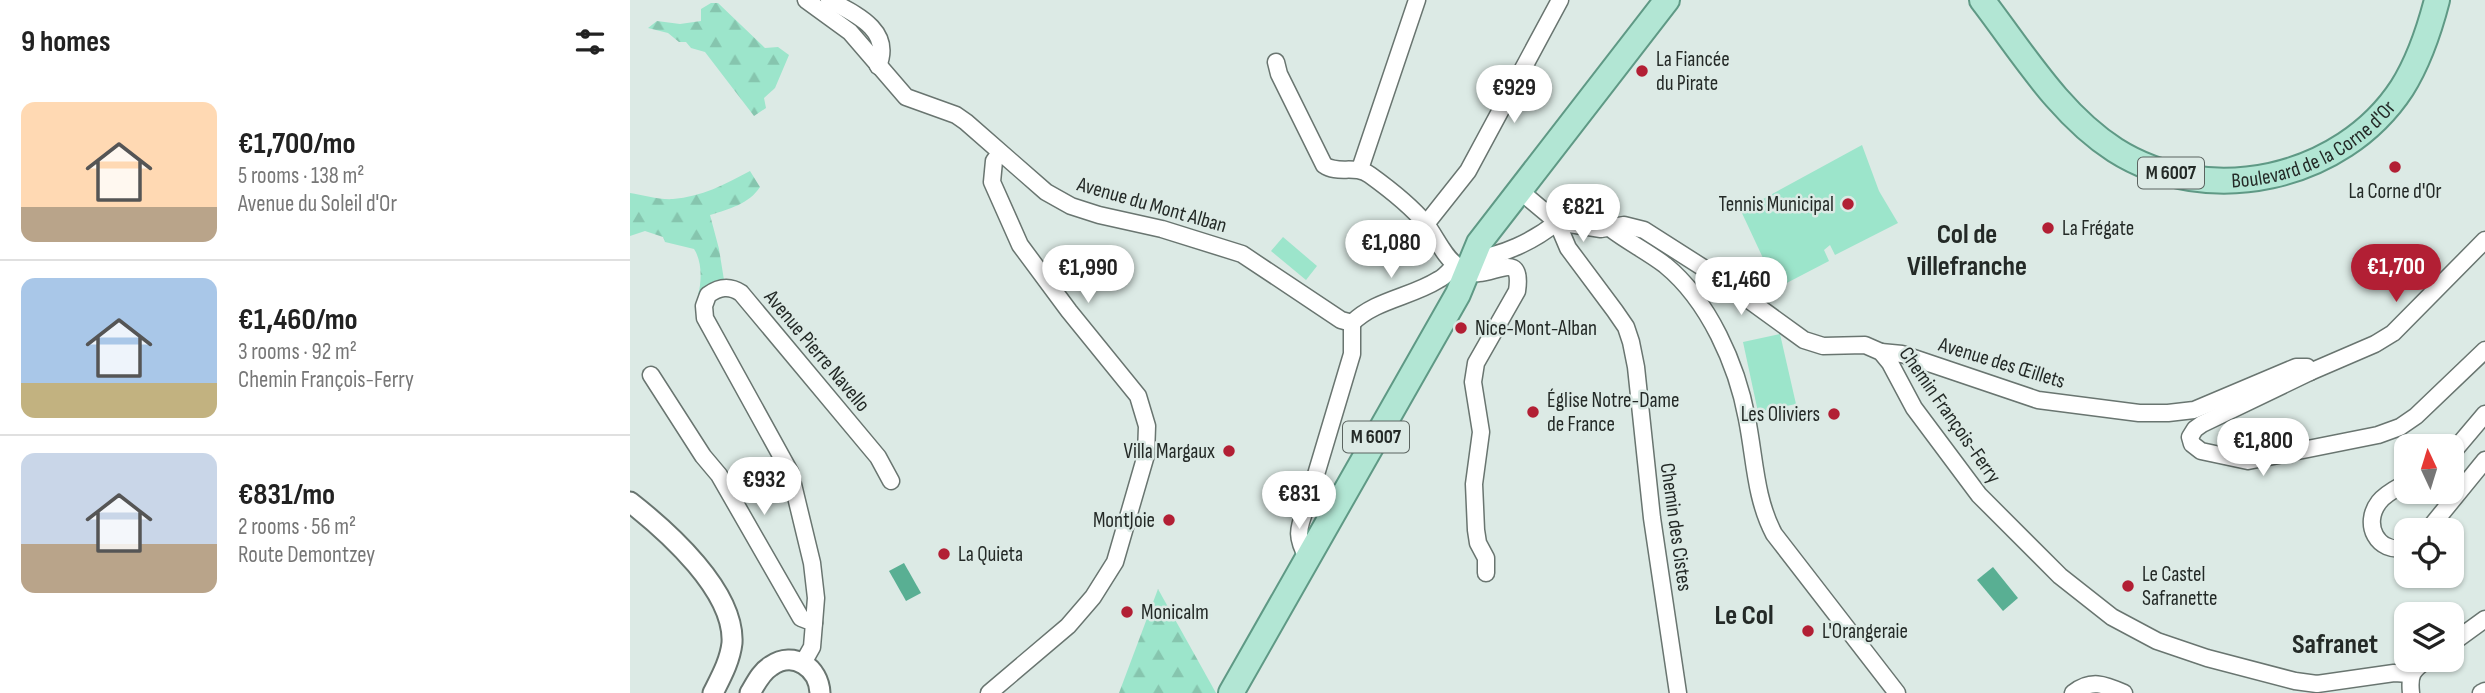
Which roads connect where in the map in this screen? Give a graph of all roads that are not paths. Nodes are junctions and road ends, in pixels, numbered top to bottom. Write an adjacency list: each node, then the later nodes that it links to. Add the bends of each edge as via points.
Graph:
1 (806, 0): 9 (street, Avenue du Mont Alban, via 850,32)
2 (829, 0): 8 (street, via 864,19)
3 (1417, 0): 13 (street)
4 (1560, 0): 16 (street, via 1468,172)
5 (1667, 0): 14 (main road, M 6007)
6 (1982, 0): 7 (main road, Boulevard de la Corne d'Or / M 6007, via 2056,96 2115,150 2175,174 2209,180 2284,174 2317,162 2348,143 2401,89 2422,50)
7 (2437, 0)
8 (873, 30): 9 (street); 11 (street, via 882,43)
9 (860, 45): 11 (street, Avenue du Mont Alban)
10 (1276, 62): 13 (street, via 1324,165)
11 (878, 66): 12 (street, Avenue du Mont Alban, via 906,97 956,115)
12 (1000, 153): 20 (street, Avenue du Mont Alban, via 1046,192 1071,206 1242,254); 46 (street, via 994,161 992,182 1020,245 1138,396 1147,442 1115,562 1093,597 1068,626)
13 (1360, 169): 16 (street)
14 (1519, 190): 15 (street); 19 (main road, M 6007)
15 (1557, 222): 17 (street, Chemin François-Ferry); 19 (street, via 1542,234); 47 (street, Chemin des Cistes, via 1568,248 1626,327 1631,342)
16 (1426, 224): 19 (street)
17 (1611, 229): 22 (street, Chemin François-Ferry, via 1633,227 1666,243 1804,340 1823,346 1865,345); 48 (street, via 1667,267 1698,301 1736,377 1766,519)
18 (2485, 240): 23 (street, via 2393,332)
19 (1465, 265): 20 (street); 33 (main road, M 6007, via 1458,293); 36 (street, via 1479,273 1510,267 1518,280 1517,291 1476,363 1473,382 1481,432 1474,484 1476,530)
20 (1352, 323): 31 (street, via 1352,354)
21 (2485, 351): 23 (street, via 2416,416 2378,435 2248,461 2201,452 2192,444 2190,437 2202,424)
22 (1881, 352): 23 (street, Avenue des Œillets, via 1902,354 2038,400 2139,413 2194,410 2296,367); 41 (street, Chemin François-Ferry, via 1914,408 1979,495 2060,576 2112,617 2157,641 2295,681 2317,684)
23 (2311, 372)
24 (651, 375): 38 (street, via 719,475 801,618)
25 (2485, 414): 26 (street)
26 (2464, 439)
27 (2485, 460): 32 (street)
28 (891, 481): 38 (street, Avenue Pierre Navello, via 877,457 741,293 725,287 708,295 705,318 790,472 812,563)
29 (2394, 491): 34 (street, via 2379,501 2372,524 2380,543)
30 (630, 502): 43 (street, via 688,556 722,600 732,641 726,668)
31 (1306, 508): 33 (street); 35 (street, via 1298,532)
32 (2438, 518)
33 (1326, 526): 35 (main road, M 6007)
34 (2394, 549)
35 (1308, 559): 42 (main road, M 6007)
36 (1486, 573)
37 (2485, 619): 39 (street)
38 (814, 623): 40 (street, via 812,647)
39 (2464, 634)
40 (803, 663): 44 (street, via 789,660 771,666); 45 (street, via 816,676)
41 (2410, 674): 51 (street)
42 (1240, 687)
43 (713, 693)
44 (750, 693)
45 (820, 693)
46 (989, 693)
47 (1678, 693)
48 (1897, 693)
49 (2073, 693): 50 (street, via 2095,684)
50 (2124, 693)
51 (2411, 693)

